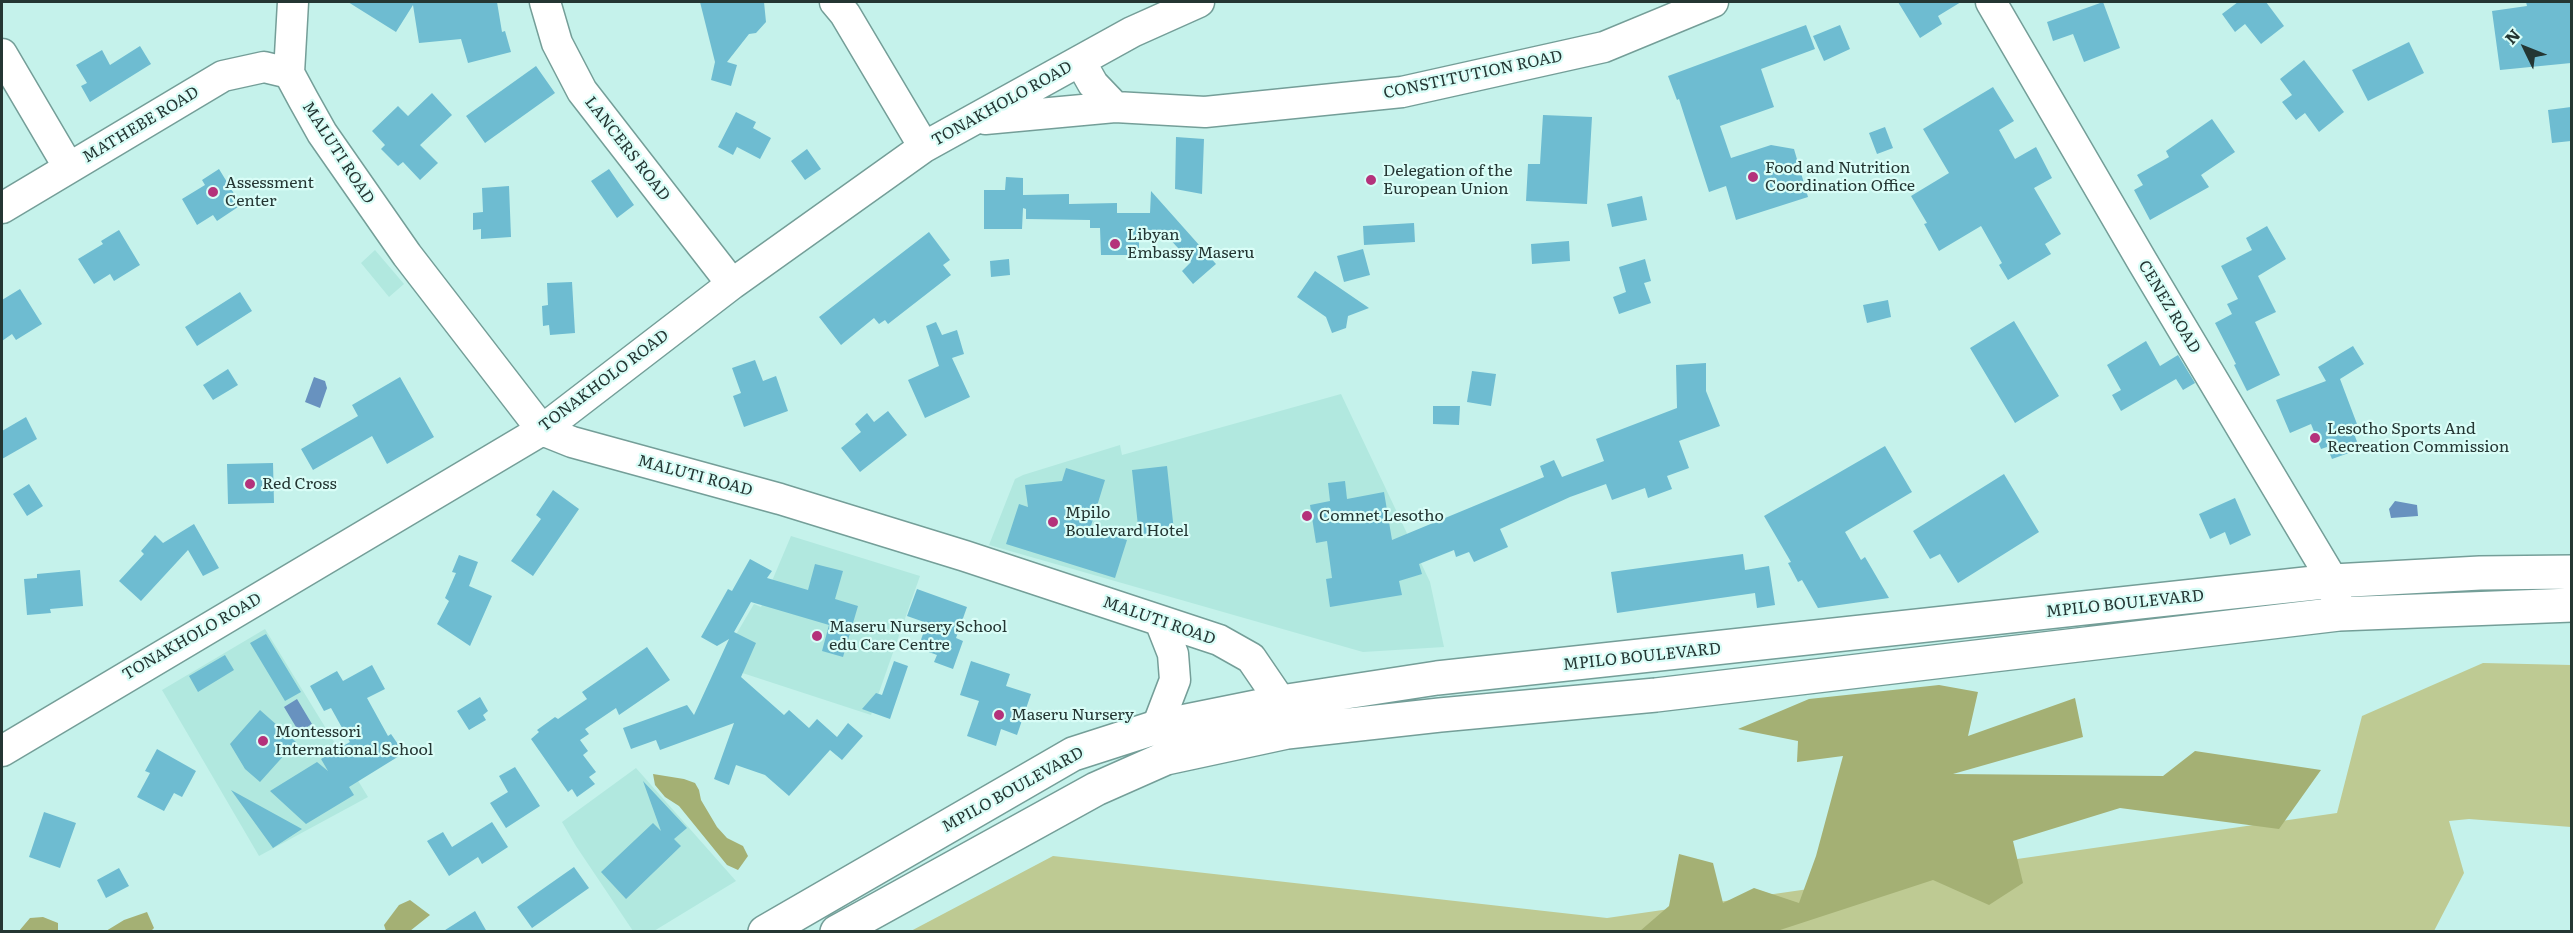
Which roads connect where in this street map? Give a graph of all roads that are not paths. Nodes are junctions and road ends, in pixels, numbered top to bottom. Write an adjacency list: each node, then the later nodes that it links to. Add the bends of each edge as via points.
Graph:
1 (293, 2): 9 (street)
2 (545, 2): 15 (street, LANCERS ROAD, via 557,42 582,91)
3 (835, 2): 12 (street)
4 (1198, 2): 8 (street, TONAKHOLO ROAD)
5 (1713, 2): 10 (street, CONSTITUTION ROAD, via 1604,47 1402,92 1206,112)
6 (1991, 2): 18 (street, CENEZ ROAD)
7 (2, 54): 13 (street)
8 (1080, 61): 10 (street, via 1093,84); 11 (street, TONAKHOLO ROAD)
9 (289, 72): 13 (street, MATHEBE ROAD, via 264,67 223,76); 16 (street, MALUTI ROAD, via 322,133 407,255)
10 (1115, 106): 11 (street, CONSTITUTION ROAD)
11 (974, 120): 12 (street, TONAKHOLO ROAD)
12 (924, 147): 15 (street, TONAKHOLO ROAD)
13 (69, 168): 14 (street, MATHEBE ROAD)
14 (2, 208)
15 (732, 284): 16 (street, TONAKHOLO ROAD)
16 (542, 430): 21 (street, MALUTI ROAD, via 572,442 780,498); 24 (street, TONAKHOLO ROAD)
17 (2571, 572): 18 (highway, MPILO BOULEVARD)
18 (2333, 581): 20 (street, CENEZ ROAD); 22 (highway, MPILO BOULEVARD, via 1437,678)
19 (2571, 605): 20 (highway, MPILO BOULEVARD)
20 (2338, 614): 22 (highway, MPILO BOULEVARD, via 1656,695 1440,715)
21 (1160, 621): 22 (street, MALUTI ROAD, via 1219,640 1251,658); 23 (street, via 1173,654 1175,680)
22 (1284, 717): 23 (highway, MPILO BOULEVARD); 26 (highway, MPILO BOULEVARD, via 1166,758 1096,789)
23 (1157, 727): 25 (highway, MPILO BOULEVARD, via 1073,754)
24 (2, 751)
25 (765, 932)
26 (837, 932)

